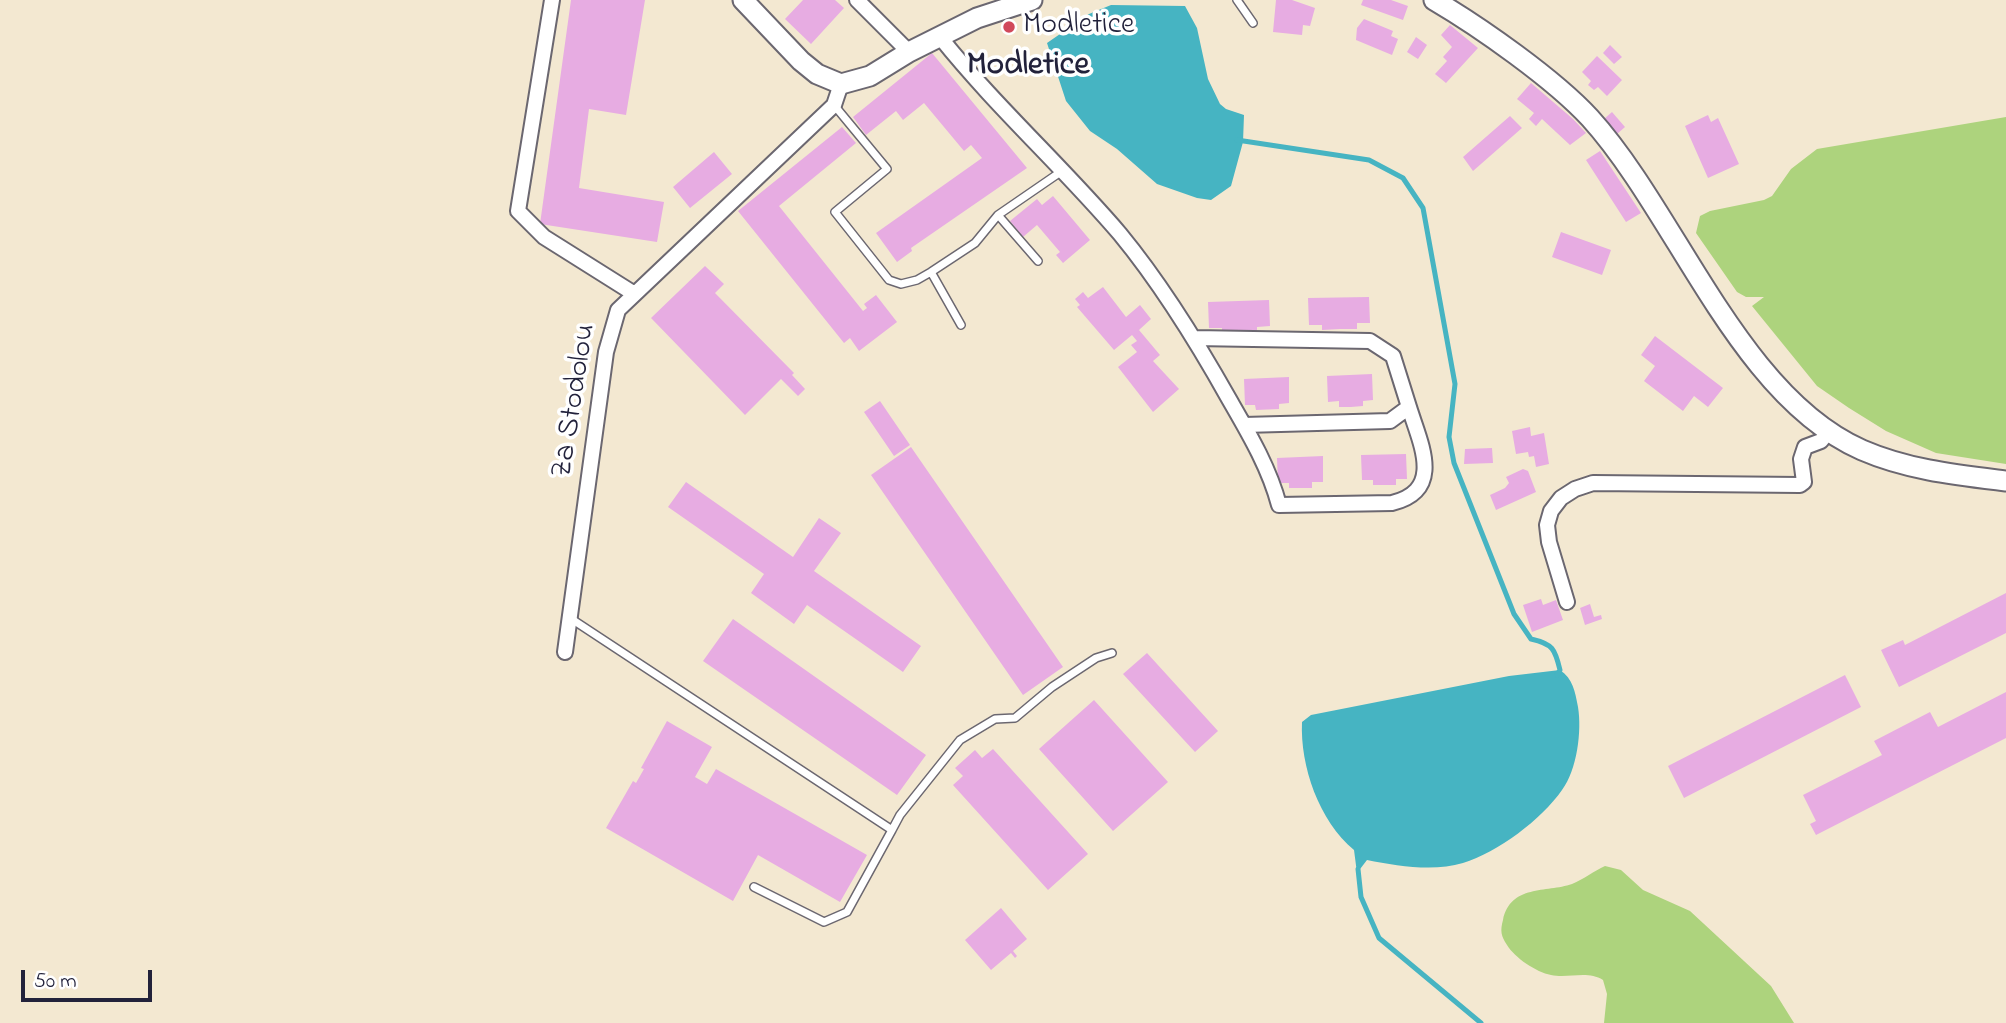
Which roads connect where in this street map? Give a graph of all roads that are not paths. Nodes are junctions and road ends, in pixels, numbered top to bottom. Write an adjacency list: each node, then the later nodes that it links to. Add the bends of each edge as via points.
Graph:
1 (552, 0): 16 (street, via 518,211 544,237)
2 (743, 0): 10 (street, via 801,61 817,74)
3 (857, 0): 9 (street)
4 (1032, 0): 8 (street, via 977,18)
5 (1237, 0): 7 (lane)
6 (1434, 0): 21 (street, via 1533,70 1590,118 1767,376)
7 (1253, 23)
8 (940, 37): 9 (street); 12 (street, via 979,86)
9 (909, 52): 10 (street, via 870,76)
10 (841, 83): 11 (street, Za Stodolou)
11 (834, 104): 15 (lane, via 887,169 835,212 890,280 901,284 917,281); 16 (street, Za Stodolou)
12 (1063, 170): 13 (lane); 18 (street, via 1122,236)
13 (998, 215): 14 (lane); 15 (lane, via 975,243)
14 (1038, 261)
15 (932, 272): 17 (lane)
16 (633, 293): 24 (street, Za Stodolou, via 618,310 606,352)
17 (961, 325)
18 (1195, 338): 19 (street, via 1370,341 1393,356); 20 (street)
19 (1409, 407): 20 (street, via 1390,421); 20 (street, via 1425,476 1420,489 1408,499 1392,503 1279,505)
20 (1244, 425)
21 (1829, 431): 22 (street, via 1864,451 1901,464); 23 (street, via 1821,441 1805,447 1801,459 1804,482 1800,485 1593,483 1561,498 1547,525)
22 (2006, 481)
23 (1567, 602)
24 (570, 618): 25 (street, Za Stodolou); 27 (lane)
25 (565, 652)
26 (1112, 653): 27 (lane, via 1096,658 1052,687 1015,718 995,719 960,740)
27 (892, 830): 28 (lane, via 847,912 824,922)
28 (754, 887)

